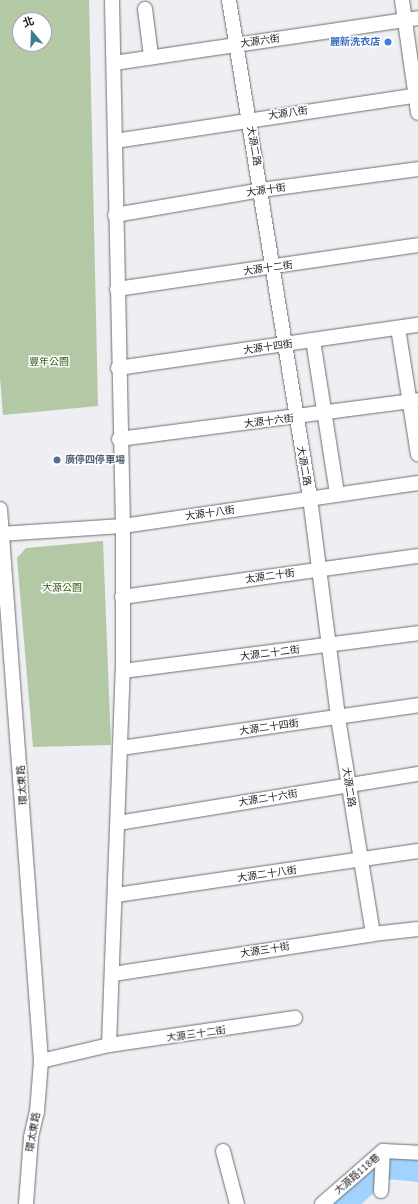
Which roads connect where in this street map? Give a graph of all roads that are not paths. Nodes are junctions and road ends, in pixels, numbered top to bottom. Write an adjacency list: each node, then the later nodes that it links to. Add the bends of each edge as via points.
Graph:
1 (112, 0): 8 (street)
2 (229, 0): 6 (street, 大源二路)
3 (402, 0): 5 (street)
4 (145, 9): 7 (street)
5 (412, 19): 6 (street, 大源六街); 9 (street)
6 (236, 44): 7 (street, 大源六街); 11 (street, 大源二路)
7 (151, 56): 8 (street, 大源六街)
8 (114, 63): 12 (street)
9 (416, 95): 10 (street); 11 (street, 大源八街)
10 (418, 112)
11 (249, 119): 12 (street, 大源八街); 14 (street, 大源二路)
12 (115, 141): 15 (street)
13 (418, 169): 14 (street, 大源十街)
14 (262, 190): 15 (street, 大源十街); 17 (street, 大源二路)
15 (115, 215): 18 (street)
16 (418, 245): 17 (street, 大源十二街)
17 (274, 268): 18 (street, 大源十二街); 22 (street, 大源二路)
18 (117, 289): 23 (street)
19 (418, 325): 20 (street, 大源十四街)
20 (398, 328): 21 (street, 大源十四街); 24 (street)
21 (313, 340): 22 (street, 大源十四街); 25 (street)
22 (285, 344): 23 (street, 大源十四街); 26 (street, 大源二路)
23 (118, 368): 27 (street)
24 (414, 401): 25 (street, 大源十六街); 28 (street)
25 (324, 412): 26 (street, 大源十六街); 30 (street)
26 (295, 418): 27 (street, 大源十六街); 31 (street, 大源二路)
27 (119, 439): 33 (street)
28 (418, 454)
29 (418, 483): 30 (street, 大源十八街)
30 (337, 493): 31 (street, 大源十八街)
31 (310, 498): 33 (street, 大源十八街); 36 (street, 大源二路)
32 (0, 509): 34 (street, 環太東路)
33 (123, 526): 34 (street, 大源十八街); 37 (street)
34 (1, 534): 55 (street, 環太東路)
35 (418, 556): 36 (street, 太源二十街)
36 (319, 568): 37 (street, 太源二十街); 39 (street, 大源二路)
37 (122, 597): 40 (street)
38 (418, 633): 39 (street, 大源二十二街)
39 (330, 646): 40 (street, 大源二十二街); 42 (street, 大源二路)
40 (123, 671): 43 (street)
41 (418, 705): 42 (street, 大源二十四街)
42 (338, 718): 43 (street, 大源二十四街); 45 (street, 大源二路)
43 (120, 748): 46 (street)
44 (418, 774): 45 (street, 大源二十六街)
45 (349, 785): 46 (street, 大源二十六街); 48 (street, 大源二路)
46 (118, 823): 49 (street)
47 (418, 851): 48 (street, 大源二十八街)
48 (362, 861): 49 (street, 大源二十八街); 51 (street, 大源二路)
49 (116, 895): 52 (street)
50 (418, 930): 51 (street, 大源三十街)
51 (373, 934): 52 (street, 大源三十街)
52 (113, 974): 54 (street)
53 (295, 1018): 54 (street, 大源三十二街)
54 (103, 1046): 55 (street, via 75,1055)
55 (41, 1061): 60 (street, 環太東路, via 37,1112 31,1137)
56 (223, 1151): 61 (street)
57 (418, 1152): 58 (street, 大源路118巷)
58 (382, 1156): 59 (street); 62 (street, 大源路118巷)
59 (381, 1191)
60 (26, 1204)
61 (236, 1204)
62 (322, 1204)

